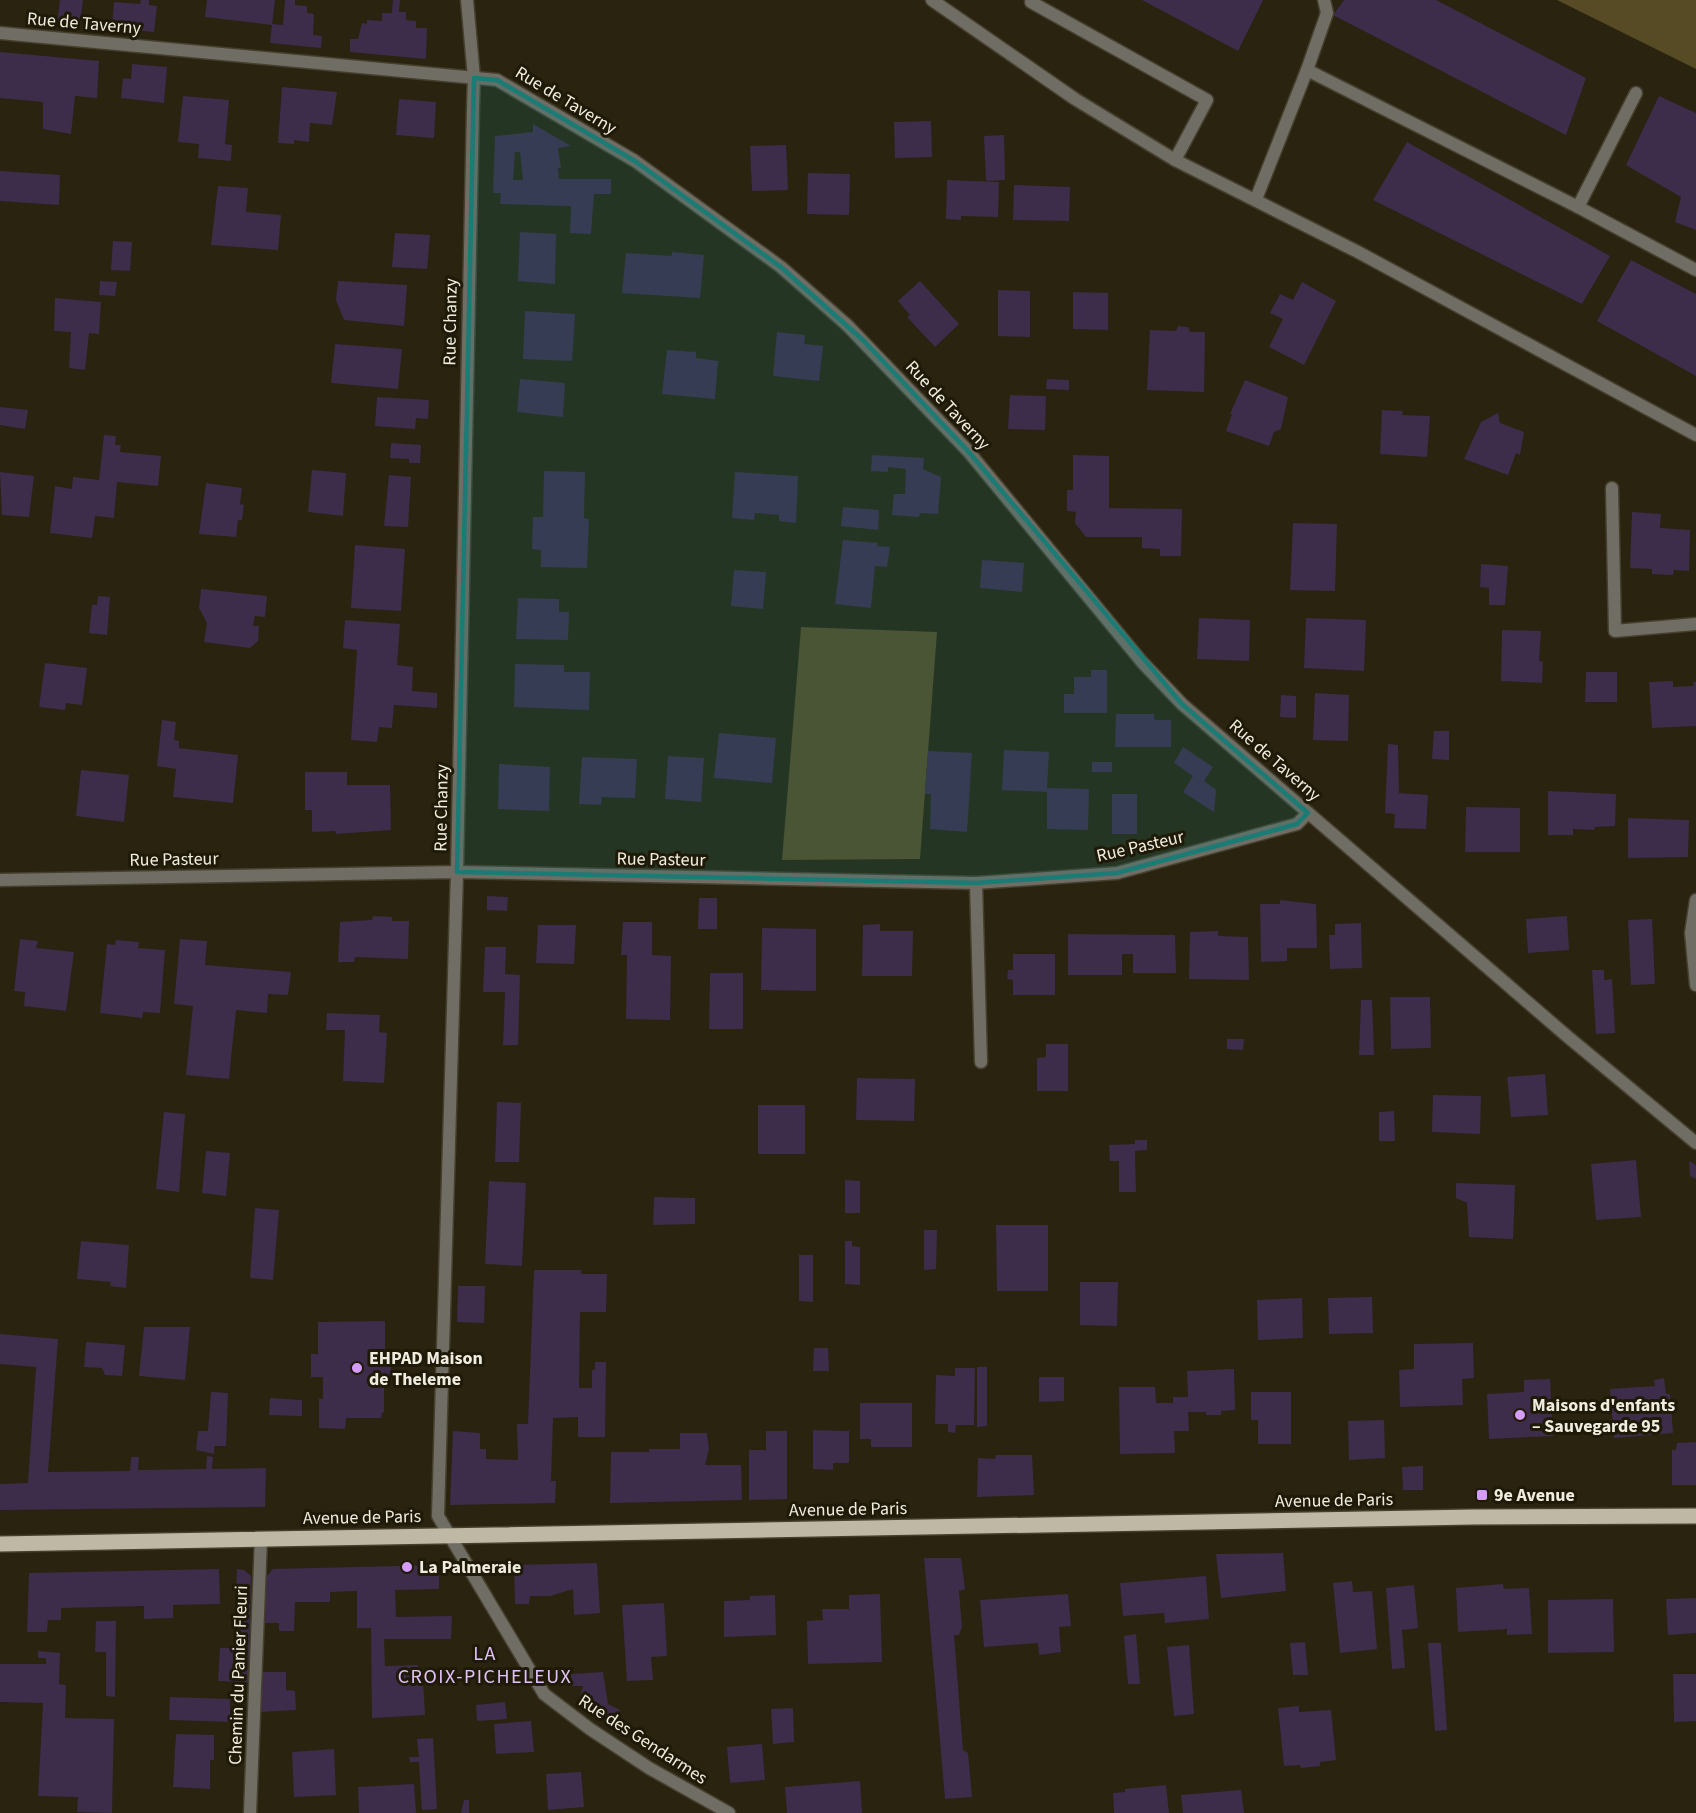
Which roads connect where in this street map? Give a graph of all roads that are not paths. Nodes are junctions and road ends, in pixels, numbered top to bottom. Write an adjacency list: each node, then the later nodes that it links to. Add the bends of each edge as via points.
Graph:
1 (466, 0): 7 (street, Rue Chanzy)
2 (932, 0): 9 (street, via 1075,99)
3 (1323, 0): 6 (street, via 1327,13)
4 (1031, 2): 9 (street, via 1207,100)
5 (0, 33): 7 (street, Rue de Taverny)
6 (1307, 70): 10 (street); 11 (street)
7 (474, 78): 16 (street, Rue de Taverny, via 497,80 635,161 790,274 864,340 968,451 1142,662 1182,704); 17 (street, Rue Chanzy)
8 (1636, 93): 11 (street)
9 (1176, 160): 10 (street)
10 (1256, 199): 13 (street)
11 (1578, 207): 12 (street)
12 (1696, 270)
13 (1696, 435)
14 (1612, 488): 15 (street, via 1615,632)
15 (1696, 624)
16 (1308, 813): 19 (street, Rue Pasteur, via 1298,824 1117,873); 23 (street, Rue de Taverny)
17 (458, 872): 18 (street, Rue Pasteur); 19 (street, Rue Pasteur); 25 (street, Rue Chanzy, via 438,1506 438,1516)
18 (0, 880)
19 (976, 884): 22 (street)
20 (1696, 900): 21 (street, via 1691,933)
21 (1696, 985)
22 (981, 1062)
23 (1696, 1143)
24 (1696, 1515): 25 (main road, Avenue de Paris)
25 (450, 1535): 26 (main road, Avenue de Paris); 29 (street, Rue des Gendarmes, via 544,1694 649,1768)
26 (261, 1538): 27 (main road, Avenue de Paris); 28 (street, Chemin du Panier Fleuri)
27 (0, 1544)
28 (250, 1813)
29 (729, 1813)

